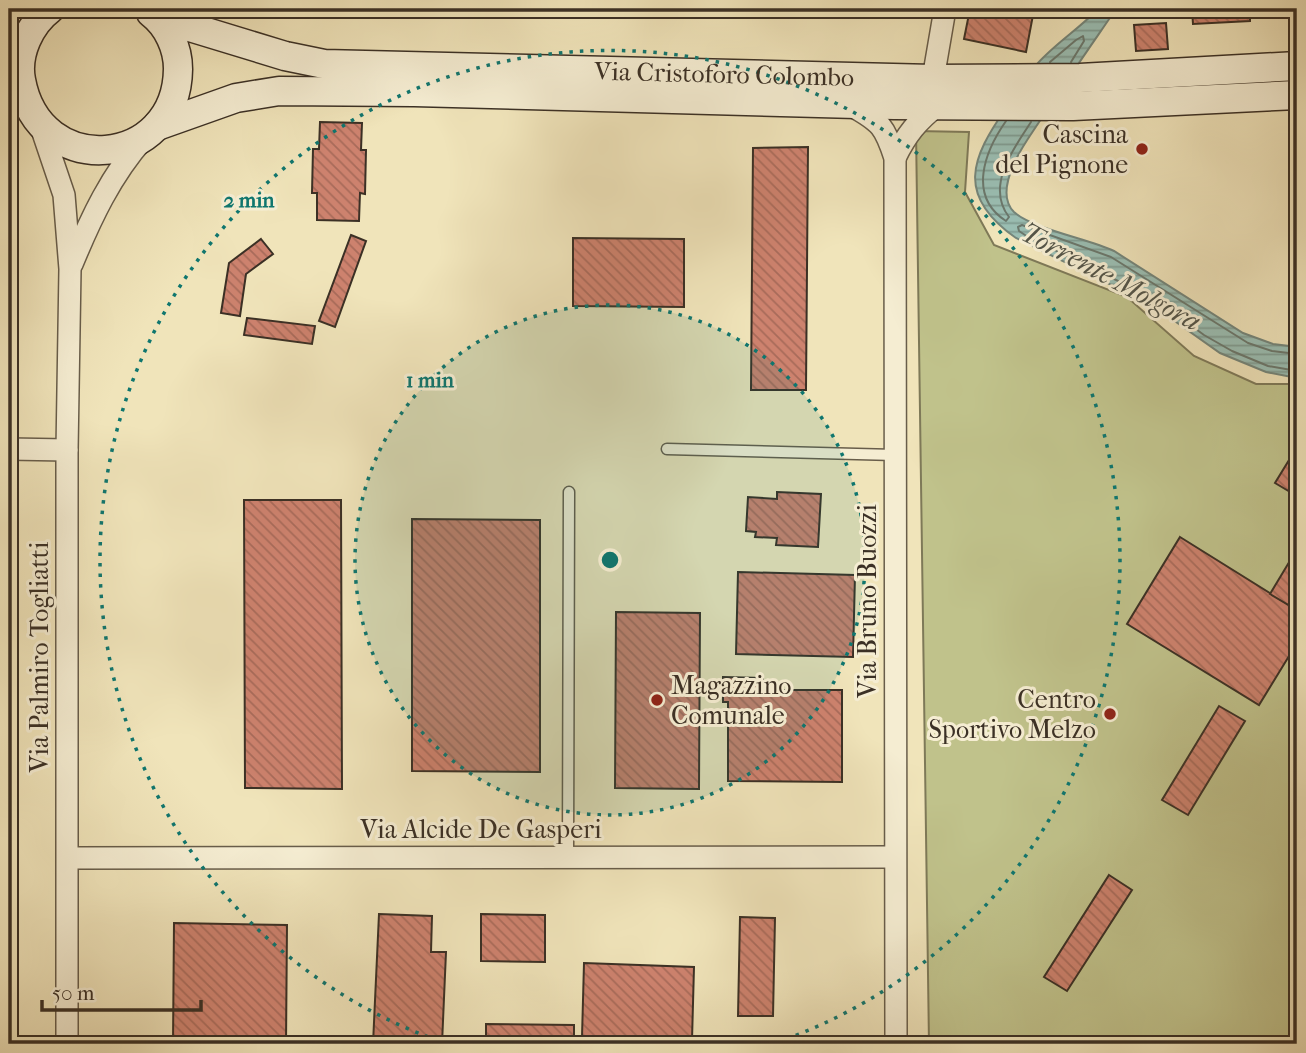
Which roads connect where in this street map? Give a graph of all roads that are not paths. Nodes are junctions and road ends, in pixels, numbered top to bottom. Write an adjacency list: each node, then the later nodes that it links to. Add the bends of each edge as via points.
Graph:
1 (945, 9): 6 (street)
2 (48, 11): 4 (street); 10 (street, via 30,31 22,52 20,75)
3 (152, 12): 6 (street, Via Cristoforo Colombo, via 285,56 324,64); 11 (street, via 171,37 178,60 178,84 170,107)
4 (9, 35)
5 (1297, 66): 7 (street, Via Cristoforo Colombo, via 1080,78)
6 (935, 92): 7 (street, Via Cristoforo Colombo); 9 (street, Via Cristoforo Colombo); 12 (street)
7 (972, 92): 8 (street, Via Cristoforo Colombo, via 1073,106)
8 (1297, 95)
9 (847, 104): 11 (street, Via Cristoforo Colombo, via 279,91 236,98); 12 (street, Via Bruno Buozzi, via 880,122)
10 (28, 116): 11 (street, Via Cristoforo Colombo, via 57,139 102,151 125,146); 13 (street, Via Palmiro Togliatti, via 64,195)
11 (151, 131): 13 (street, Via Palmiro Togliatti, via 104,193)
12 (895, 158): 17 (street, Via Bruno Buozzi)
13 (70, 269): 16 (street, Via Palmiro Togliatti)
14 (9, 449): 16 (street)
15 (667, 449): 17 (lane)
16 (67, 450): 21 (street, Via Palmiro Togliatti)
17 (895, 455): 20 (street, Via Bruno Buozzi)
18 (569, 492): 19 (lane)
19 (569, 857): 20 (street, Via Alcide De Gasperi); 21 (street, Via Alcide De Gasperi)
20 (895, 857): 23 (street, Via Bruno Buozzi)
21 (68, 858): 22 (street, Via Palmiro Togliatti)
22 (67, 1044)
23 (896, 1044)

